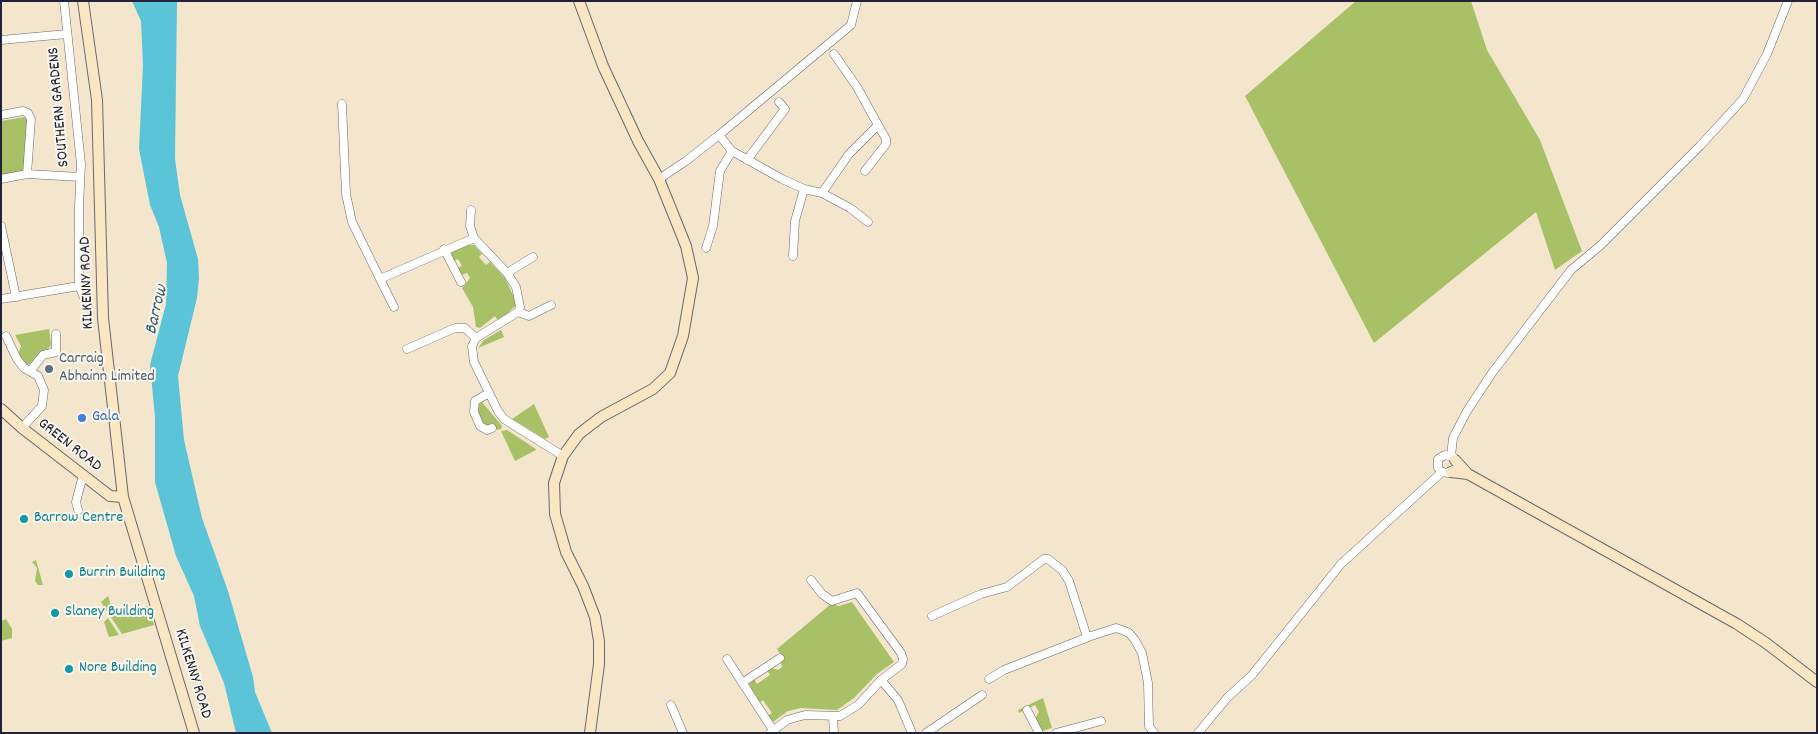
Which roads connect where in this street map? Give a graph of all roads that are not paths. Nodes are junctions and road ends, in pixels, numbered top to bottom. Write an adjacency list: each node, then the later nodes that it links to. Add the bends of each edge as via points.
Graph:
1 (64, 1): 6 (street, SOUTHERN GARDENS)
2 (83, 1): 55 (street, KILKENNY ROAD, via 98,114 103,318)
3 (579, 1): 20 (street, via 603,66)
4 (857, 1): 13 (street, via 851,25)
5 (1788, 1): 51 (street, via 1767,54 1743,99 1601,245 1571,270 1467,411 1453,438)
6 (67, 34): 7 (street, SOUTHERN GARDENS); 18 (street, SOUTHERN GARDENS)
7 (1, 40)
8 (834, 54): 12 (street)
9 (779, 102): 15 (street, via 785,109)
10 (342, 104): 32 (street, via 346,194 352,222)
11 (1, 115): 17 (street, SOUTHERN GARDENS, via 23,111 31,119)
12 (878, 125): 16 (street, via 886,144); 22 (street, via 849,154)
13 (719, 135): 14 (street); 20 (street)
14 (732, 151): 15 (street); 27 (street, via 720,171 713,226)
15 (747, 160): 21 (street)
16 (865, 171)
17 (27, 174): 18 (street, SOUTHERN GARDENS); 19 (street, SOUTHERN GARDENS)
18 (80, 177): 34 (street, SOUTHERN GARDENS)
19 (1, 179)
20 (659, 179): 50 (street, via 686,246 693,278 676,361 662,382 589,425)
21 (804, 189): 22 (street); 29 (street)
22 (822, 193): 24 (street)
23 (470, 210): 26 (street)
24 (868, 222)
25 (1, 226): 35 (street)
26 (474, 238): 28 (street); 31 (street)
27 (706, 248)
28 (444, 249): 32 (street); 33 (street)
29 (792, 256)
30 (533, 257): 31 (street)
31 (507, 273): 40 (street, via 520,300)
32 (380, 279): 39 (street)
33 (461, 282)
34 (79, 286): 35 (street); 38 (street, SOUTHERN GARDENS)
35 (16, 297): 36 (street)
36 (1, 299)
37 (551, 305): 40 (street, via 528,316)
38 (88, 307)
39 (394, 307)
40 (518, 312): 43 (street)
41 (56, 334): 45 (street, via 56,352 43,355)
42 (6, 336): 45 (street, via 17,359 24,368)
43 (476, 338): 44 (street, via 465,328 455,328); 46 (street, via 472,346 474,362)
44 (407, 349)
45 (31, 370): 48 (street, via 43,384 44,401)
46 (489, 393): 49 (street, via 475,401 474,412 480,426 487,430); 50 (street, via 504,419)
47 (1, 409): 48 (street, GREEN ROAD)
48 (22, 428): 54 (street, GREEN ROAD)
49 (492, 428)
50 (563, 456): 73 (street, via 554,483 555,514 566,552 592,610 599,640)
51 (1453, 458): 52 (street, via 1455,468); 52 (street, via 1442,455 1438,460 1438,468); 53 (street)
52 (1446, 472): 53 (street); 81 (street, via 1341,564 1252,675 1227,698)
53 (1468, 474): 64 (street, via 1737,624)
54 (83, 475): 55 (street, GREEN ROAD, via 110,496); 56 (street, via 76,502)
55 (122, 497): 72 (street, KILKENNY ROAD)
56 (78, 510)
57 (812, 580): 63 (street, via 832,601 857,593 901,653 902,664)
58 (932, 616): 59 (street, via 973,597 1007,587 1048,559 1062,570 1069,581)
59 (1087, 637): 62 (street); 80 (street, via 1116,628 1130,633 1135,640 1145,666 1149,726)
60 (780, 658): 65 (street)
61 (727, 659): 65 (street)
62 (989, 679)
63 (881, 680): 69 (street, via 858,705); 76 (street, via 898,700)
64 (1817, 682)
65 (742, 683): 71 (street)
66 (982, 694): 77 (street)
67 (671, 705): 74 (street)
68 (1027, 710): 78 (street)
69 (833, 717): 71 (street, via 805,715 787,720); 75 (street)
70 (1101, 721): 79 (street)
71 (771, 731)
72 (194, 733)
73 (590, 733)
74 (683, 733)
75 (834, 733)
76 (912, 733)
77 (926, 733)
78 (1039, 733)
79 (1056, 733)
80 (1154, 733)
81 (1198, 733)

